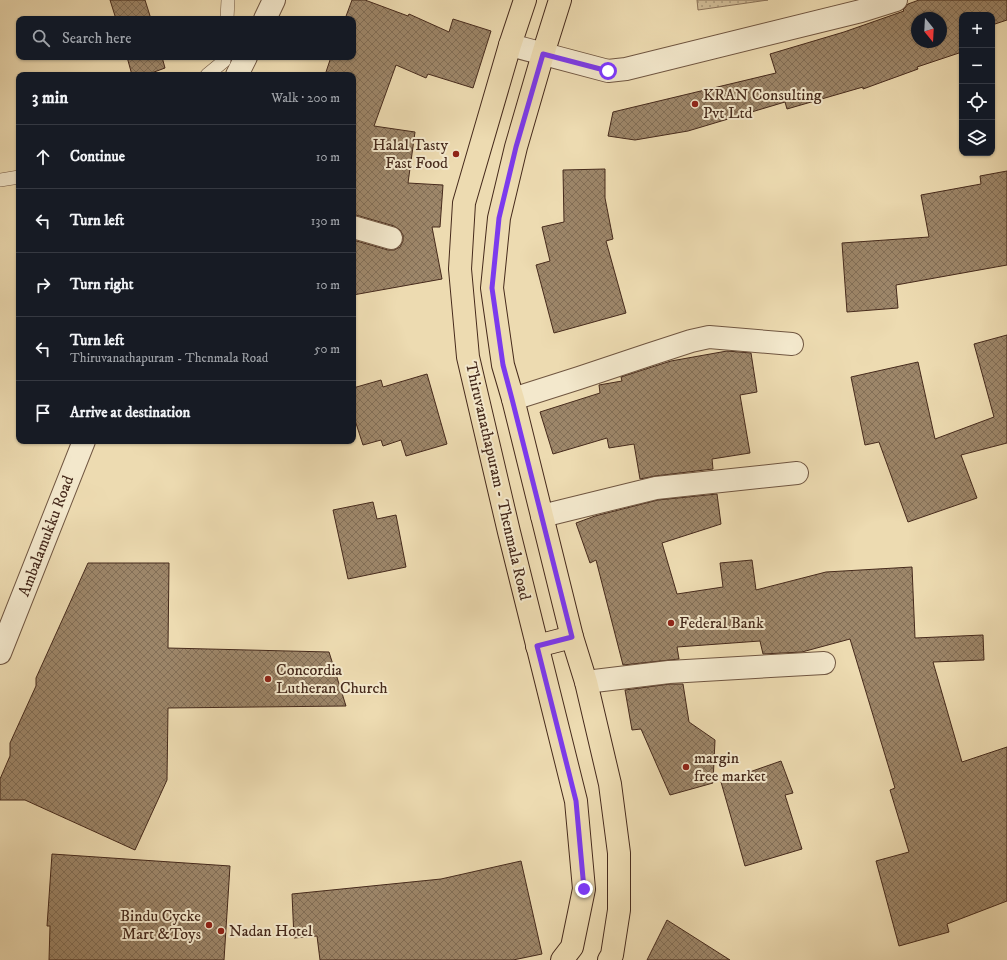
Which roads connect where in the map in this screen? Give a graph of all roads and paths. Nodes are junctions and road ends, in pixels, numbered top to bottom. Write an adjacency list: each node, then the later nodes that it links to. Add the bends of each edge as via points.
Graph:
1 (228, 0): 6 (lane)
2 (274, 0): 7 (street)
3 (525, 0): 8 (main road, Thiruvanathapuram - Thenmala Road)
4 (560, 0): 9 (main road)
5 (896, 0): 9 (street, via 626,69 608,71)
6 (227, 16)
7 (266, 16)
8 (510, 45): 9 (street); 24 (main road, Thiruvanathapuram - Thenmala Road, via 464,203 460,269 468,357)
9 (543, 54): 19 (main road, via 499,218 492,288 503,365)
10 (224, 60): 12 (lane)
11 (245, 60): 13 (street)
12 (211, 72)
13 (239, 72)
14 (16, 177): 15 (lane)
15 (0, 180)
16 (356, 228): 17 (street)
17 (391, 238)
18 (792, 344): 19 (street, via 710,337)
19 (512, 399): 22 (main road)
20 (83, 444): 25 (street, Ambalamukku Road)
21 (797, 473): 22 (street, via 656,488)
22 (542, 516): 23 (main road)
23 (572, 637): 24 (main road); 27 (main road)
24 (537, 646): 28 (main road, Thiruvanathapuram - Thenmala Road, via 576,801 584,889 572,947)
25 (0, 653)
26 (824, 663): 27 (street, via 669,672)
27 (586, 682): 29 (main road, via 610,784 619,853 619,910)
28 (562, 960)
29 (609, 960)

